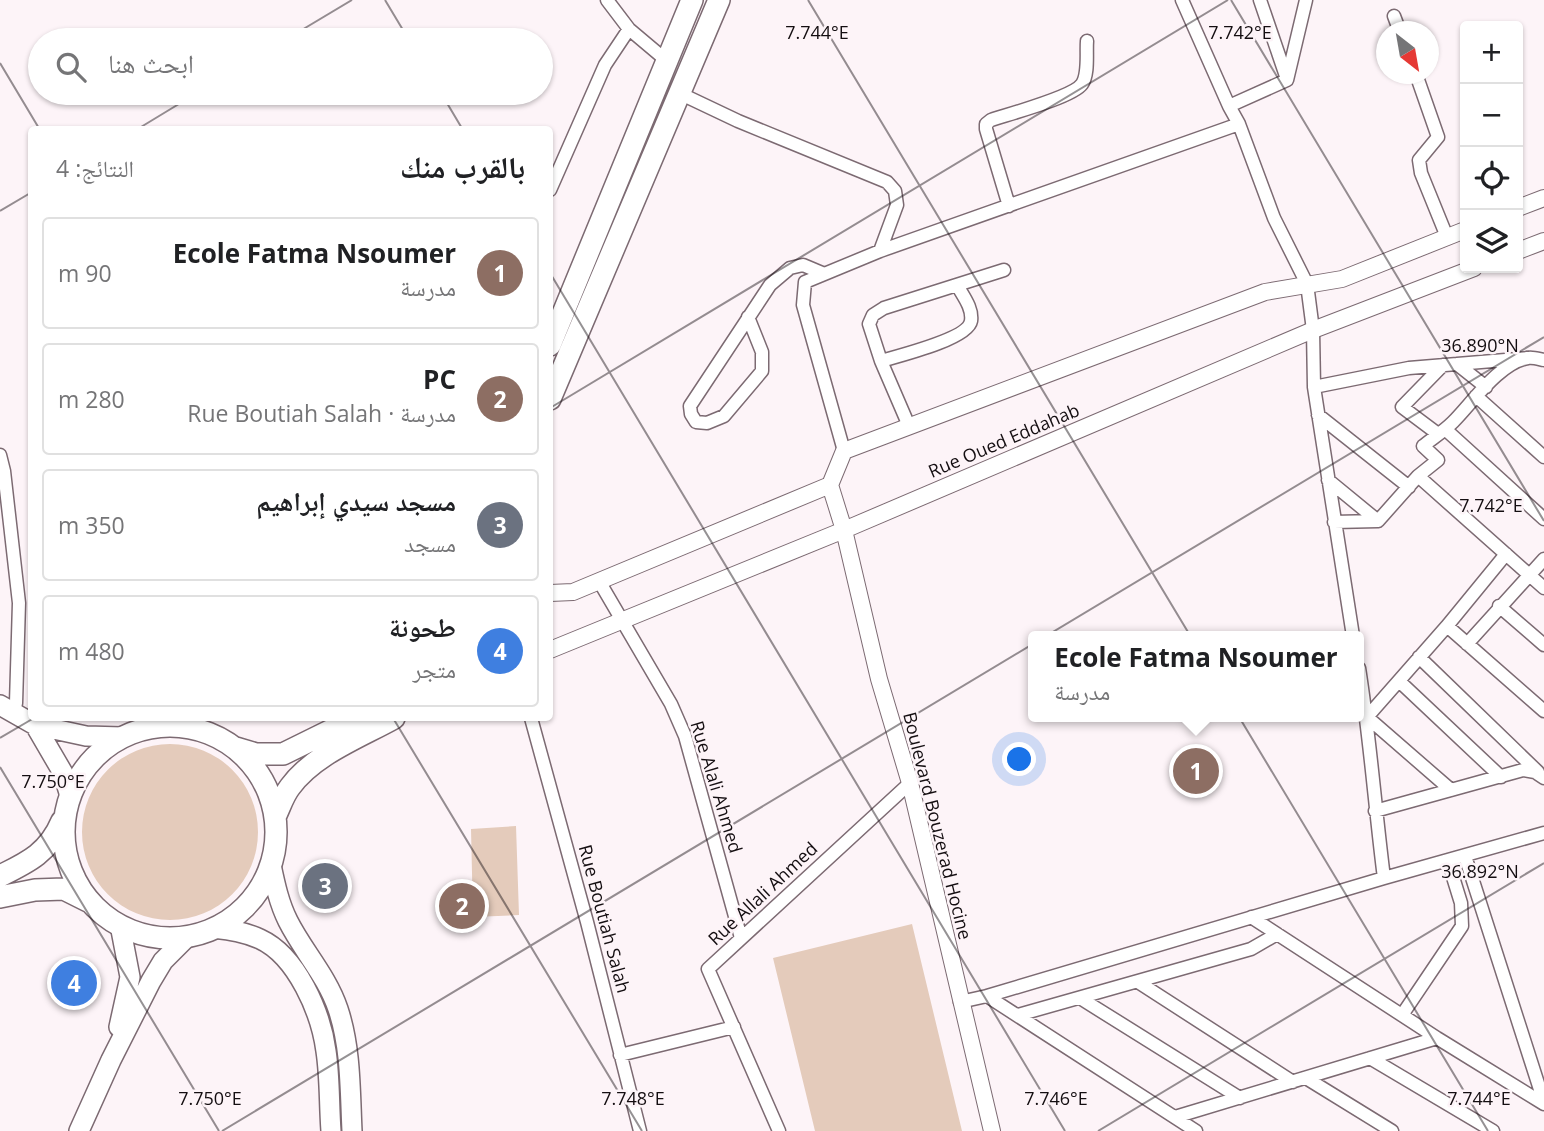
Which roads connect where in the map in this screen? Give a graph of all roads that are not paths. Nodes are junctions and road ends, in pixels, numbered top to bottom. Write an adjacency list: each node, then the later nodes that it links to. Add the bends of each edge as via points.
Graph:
1 (607, 0): 9 (street)
2 (692, 0): 11 (highway)
3 (719, 0): 14 (highway)
4 (1182, 0): 15 (street)
5 (1259, 0): 12 (street)
6 (1306, 0): 12 (street)
7 (1394, 16): 8 (street)
8 (1396, 21)
9 (629, 29): 11 (street); 17 (street, via 604,65)
10 (1087, 41): 19 (street, via 1079,87 986,124)
11 (667, 61): 33 (highway)
12 (1287, 80): 15 (street)
13 (1419, 84): 22 (street, via 1438,137 1419,160 1420,173)
14 (679, 93): 25 (street, via 887,182 895,191 897,205); 40 (highway)
15 (1229, 106): 16 (street)
16 (1238, 124): 19 (street); 29 (street, via 1274,218)
17 (553, 183)
18 (1544, 198): 20 (main road)
19 (1009, 206): 25 (street)
20 (1523, 206)
21 (1460, 232): 22 (main road)
22 (1447, 237): 29 (main road, via 1342,279)
23 (1544, 241): 24 (main road)
24 (1523, 249)
25 (880, 251): 28 (street)
26 (1004, 270): 30 (street)
27 (1461, 273): 32 (main road, Rue Oued Eddahab)
28 (822, 274): 31 (street, via 803,265 790,268 770,285); 45 (street, via 805,282 803,306)
29 (1307, 284): 32 (street); 43 (main road, via 1265,292)
30 (957, 285): 36 (street, via 873,314 869,324); 36 (street, via 970,309 971,323 965,331)
31 (748, 317): 31 (street, via 690,406 696,422 724,416 762,370 762,352)
32 (1313, 330): 39 (street); 55 (main road, Rue Oued Eddahab)
33 (553, 338)
34 (1528, 358): 35 (street); 37 (street); 41 (street, via 1507,368)
35 (1544, 360)
36 (881, 362): 43 (street)
37 (1457, 364): 38 (street); 41 (street)
38 (1443, 365): 39 (street); 44 (street, via 1402,407)
39 (1314, 387): 42 (street)
40 (553, 392)
41 (1481, 392): 44 (street); 47 (street)
42 (1318, 415): 49 (street); 51 (street)
43 (909, 426): 45 (main road)
44 (1441, 431): 48 (street, via 1423,446 1438,460); 52 (street)
45 (844, 451): 50 (main road)
46 (0, 455): 72 (street, via 19,603 16,703)
47 (1544, 457)
48 (1418, 476): 51 (street); 56 (street)
49 (1328, 480): 53 (street); 54 (street)
50 (830, 485): 55 (main road, Boulevard Bouzerad Hocine); 59 (main road)
51 (1409, 487): 53 (street)
52 (1544, 519)
53 (1378, 521): 54 (street)
54 (1334, 522): 65 (street)
55 (844, 530): 63 (main road, Rue Oued Eddahab); 85 (main road, Boulevard Bouzerad Hocine, via 879,679)
56 (1506, 554): 58 (street); 64 (street)
57 (1544, 559): 58 (street)
58 (1530, 575): 60 (street); 62 (street)
59 (599, 581): 61 (main road, via 573,592); 63 (street, Rue Alali Ahmed)
60 (1544, 588)
61 (553, 593)
62 (1499, 606): 66 (street); 67 (street)
63 (621, 620): 68 (main road, Rue Oued Eddahab); 103 (street, Rue Alali Ahmed, via 685,736)
64 (1447, 626): 66 (street); 69 (street)
65 (1352, 631)
66 (1467, 644): 73 (street)
67 (1544, 645)
68 (553, 649)
69 (1419, 657): 70 (street); 83 (street)
70 (1399, 681): 74 (street); 84 (street)
71 (1364, 699): 74 (street)
72 (7, 708): 75 (main road)
73 (1544, 711)
74 (1367, 717): 86 (street); 88 (street)
75 (28, 721)
76 (28, 721): 80 (main road)
77 (350, 721): 82 (highway, via 283,754)
78 (389, 721): 89 (highway, via 301,775)
79 (532, 721): 112 (street, Rue Boutiah Salah)
80 (35, 725): 81 (main road, via 86,736); 87 (main road, via 63,773)
81 (123, 737): 82 (highway, via 151,727 181,726 210,733); 87 (highway, via 100,752 82,772)
82 (236, 748): 89 (highway, via 268,791)
83 (1542, 776): 84 (street, via 1523,770)
84 (1501, 777): 86 (street)
85 (911, 783): 103 (street, Rue Allali Ahmed); 107 (main road, Boulevard Bouzerad Hocine)
86 (1451, 790): 88 (street)
87 (68, 805): 94 (highway, via 48,847); 97 (highway, via 64,845 73,875)
88 (1375, 811): 95 (street)
89 (275, 817): 93 (highway)
90 (1544, 833): 91 (street)
91 (1465, 856): 92 (street); 117 (street)
92 (1448, 861): 95 (street); 109 (street, via 1461,903 1462,926)
93 (271, 865): 100 (highway, via 258,891 238,913); 121 (main road, via 288,922 338,1008 346,1041)
94 (0, 876)
95 (1384, 878): 98 (street)
96 (0, 897): 97 (highway, via 64,889)
97 (90, 902): 99 (highway)
98 (1251, 917): 101 (street); 105 (street)
99 (120, 925): 102 (highway, via 153,937); 114 (main road, via 131,978)
100 (214, 928): 102 (highway); 120 (main road, via 263,940 285,958 306,989 326,1050)
101 (1277, 934): 104 (street, via 1251,949); 109 (street)
102 (188, 936): 114 (main road, via 163,961)
103 (741, 938): 110 (street, Rue Allali Ahmed, via 708,969)
104 (1138, 982): 106 (street); 115 (street)
105 (987, 996): 107 (street); 108 (street)
106 (1080, 998): 108 (street); 116 (street)
107 (960, 1002): 124 (main road, Boulevard Bouzerad Hocine)
108 (1018, 1015): 118 (street)
109 (1402, 1015): 111 (street)
110 (734, 1027): 112 (street); 123 (street, Rue Allali Ahmed)
111 (1437, 1038): 113 (street); 117 (street)
112 (620, 1055): 122 (street, Rue Boutiah Salah)
113 (1370, 1058): 115 (street); 127 (street)
114 (111, 1060): 119 (main road)
115 (1299, 1080): 116 (street); 126 (street)
116 (1240, 1098): 118 (street)
117 (1544, 1103)
118 (1175, 1117): 125 (street)
119 (79, 1131)
120 (331, 1131)
121 (352, 1131)
122 (640, 1131)
123 (779, 1131)
124 (992, 1131)
125 (1196, 1131)
126 (1392, 1131)
127 (1493, 1131)

